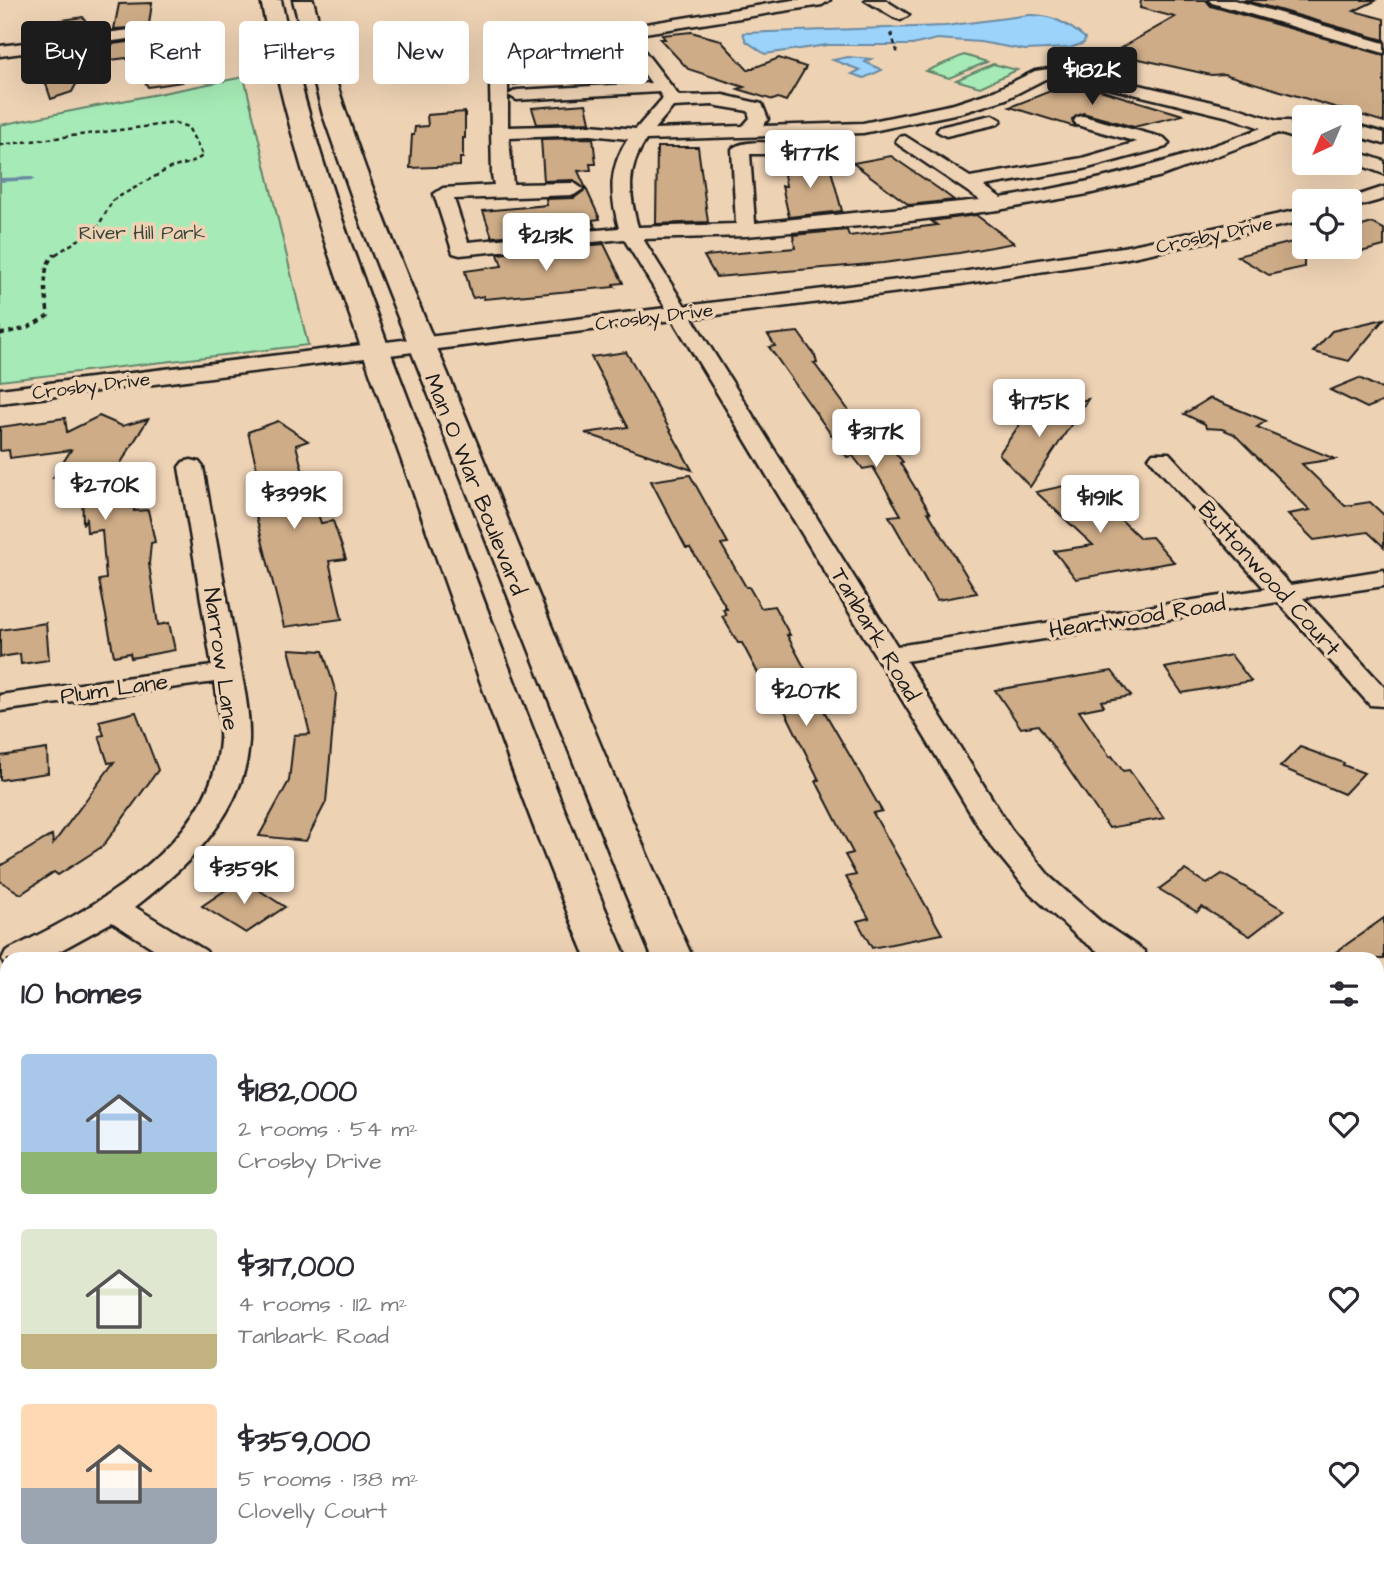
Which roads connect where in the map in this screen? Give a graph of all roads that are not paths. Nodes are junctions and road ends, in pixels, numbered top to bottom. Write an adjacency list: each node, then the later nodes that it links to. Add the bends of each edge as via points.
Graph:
1 (271, 0): 46 (main road, Man O War Boulevard, via 314,175)
2 (303, 0): 45 (main road, Man O War Boulevard, via 345,152)
3 (822, 0): 7 (street)
4 (873, 0): 6 (street)
5 (1217, 0): 9 (street)
6 (894, 19)
7 (648, 28)
8 (125, 36): 10 (street)
9 (1384, 48)
10 (0, 51)
11 (648, 68): 15 (street)
12 (498, 84): 16 (street)
13 (1197, 85): 18 (street)
14 (1222, 92): 19 (street)
15 (665, 95): 16 (street); 21 (street, via 737,101 757,108); 28 (street, Tanbark Road)
16 (499, 96): 26 (street)
17 (922, 97): 21 (street, via 856,112)
18 (1174, 97): 20 (street); 24 (street, via 1063,72 1041,75 958,108)
19 (1259, 102)
20 (1291, 116): 32 (street)
21 (759, 119): 27 (street)
22 (992, 120): 30 (street)
23 (1083, 121): 31 (street)
24 (887, 124): 27 (street); 30 (street)
25 (1362, 132): 29 (street)
26 (500, 133): 28 (street, via 590,130); 37 (street)
27 (747, 133): 28 (street)
28 (641, 135): 43 (street, Tanbark Road, via 621,170 622,203)
29 (1384, 139)
30 (905, 141): 35 (street); 42 (street, via 741,149)
31 (1158, 142): 32 (street); 35 (street, via 1084,163)
32 (1203, 155): 40 (street, via 1098,187)
33 (1362, 159): 34 (street)
34 (1384, 168)
35 (967, 183): 40 (street)
36 (573, 189): 37 (street)
37 (505, 190): 43 (street, via 443,194 460,249)
38 (1384, 193): 39 (street)
39 (1362, 199)
40 (998, 204): 42 (street)
41 (1292, 218): 44 (street, Crosby Drive, via 1059,263)
42 (746, 230): 43 (street)
43 (630, 233): 44 (street, Tanbark Road)
44 (680, 313): 45 (street, Crosby Drive); 52 (street, Tanbark Road)
45 (422, 346): 46 (street, Crosby Drive); 60 (main road, Man O War Boulevard, via 605,804)
46 (376, 350): 47 (street, Crosby Drive); 59 (main road, Man O War Boulevard, via 547,815)
47 (0, 396)
48 (1161, 458): 51 (street, Buttonwood Court)
49 (191, 467): 53 (street, Narrow Lane)
50 (1384, 578): 51 (street, Heartwood Road)
51 (1285, 593): 52 (street, Heartwood Road); 54 (street, Buttonwood Court)
52 (890, 654): 61 (street, Tanbark Road, via 999,835 1040,885)
53 (227, 672): 55 (street, Plum Lane); 56 (street, Narrow Lane, via 234,743 221,789 195,833 167,865)
54 (1380, 699)
55 (0, 704)
56 (114, 908): 57 (street, Narrow Lane); 58 (street)
57 (31, 952)
58 (183, 952)
59 (604, 952)
60 (670, 952)
61 (1122, 952)

